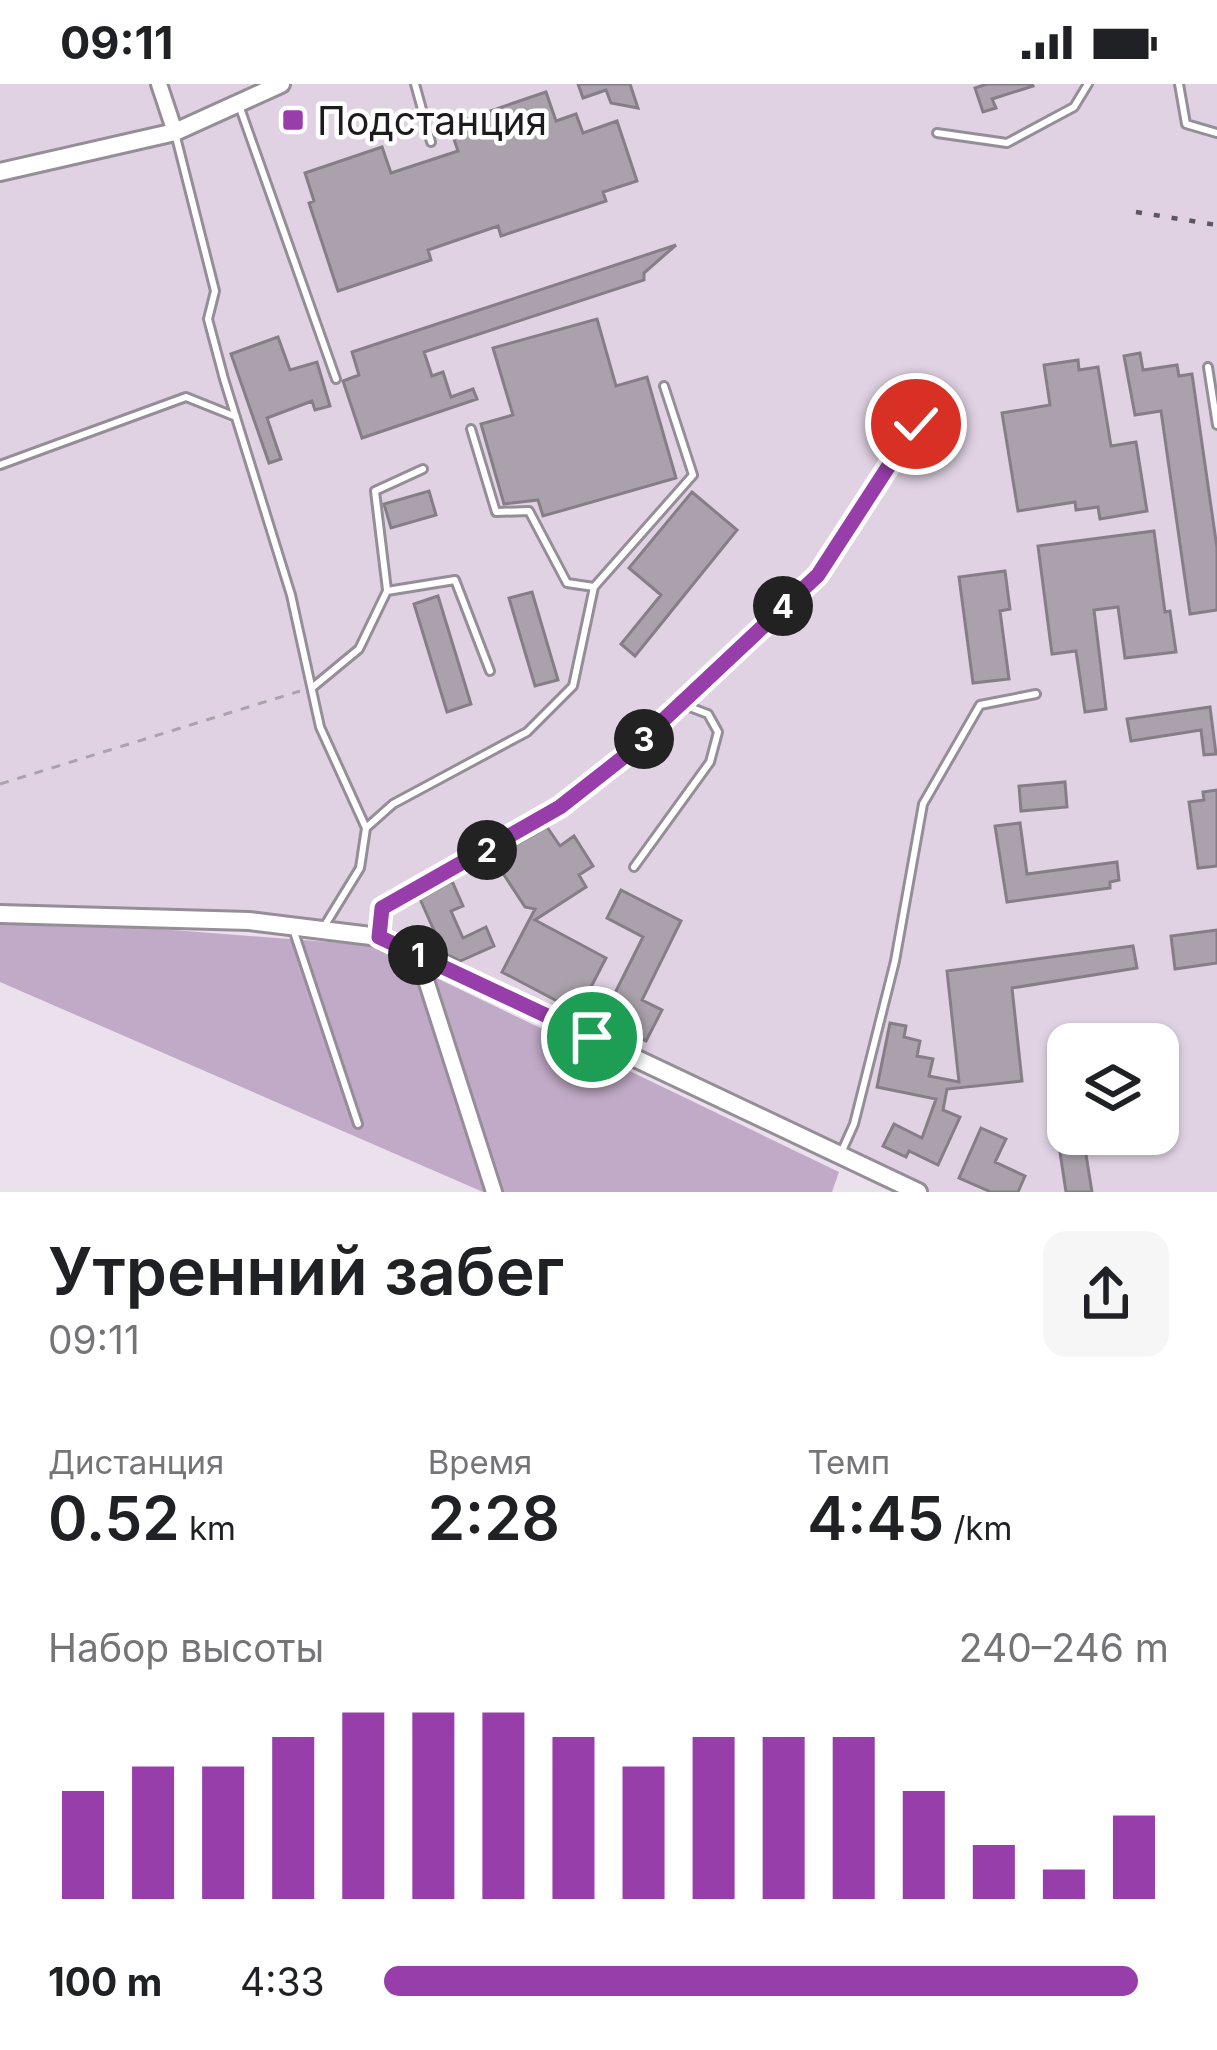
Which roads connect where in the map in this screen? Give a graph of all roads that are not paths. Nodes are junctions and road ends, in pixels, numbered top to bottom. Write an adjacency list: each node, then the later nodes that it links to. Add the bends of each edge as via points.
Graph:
1 (159, 84): 7 (street)
2 (281, 84): 6 (street)
3 (415, 84): 10 (lane)
4 (1088, 84): 8 (lane, via 1074,107 1007,143)
5 (1179, 84): 9 (lane, via 1186,124)
6 (239, 105): 7 (street); 13 (lane)
7 (175, 132): 11 (street); 15 (lane, via 214,291 208,319)
8 (937, 133)
9 (1217, 133)
10 (431, 142)
11 (0, 172)
12 (1208, 367): 17 (lane)
13 (336, 379)
14 (664, 386): 21 (lane, via 693,475)
15 (236, 417): 19 (lane, via 186,397); 24 (lane)
16 (916, 424): 26 (street, via 818,575)
17 (1217, 425)
18 (471, 429): 21 (lane, via 496,512 530,511 567,583)
19 (0, 465)
20 (423, 470): 22 (lane, via 375,491)
21 (594, 587): 27 (lane, via 573,686 527,732 393,804)
22 (387, 591): 23 (lane, via 455,580); 24 (lane, via 359,649)
23 (490, 671)
24 (313, 687): 27 (lane, via 320,727)
25 (1036, 694): 35 (lane, via 980,705 923,804 898,947)
26 (681, 704): 28 (lane, via 708,714 718,733 710,762); 32 (street, via 560,807 382,908)
27 (366, 828): 31 (lane, via 360,868)
28 (634, 867)
29 (0, 914): 30 (street)
30 (292, 925): 31 (street); 34 (lane)
31 (323, 928): 32 (street)
32 (379, 937): 33 (street)
33 (418, 955): 35 (street); 36 (street)
34 (358, 1124)
35 (839, 1156): 37 (street)
36 (494, 1192)
37 (918, 1192)

